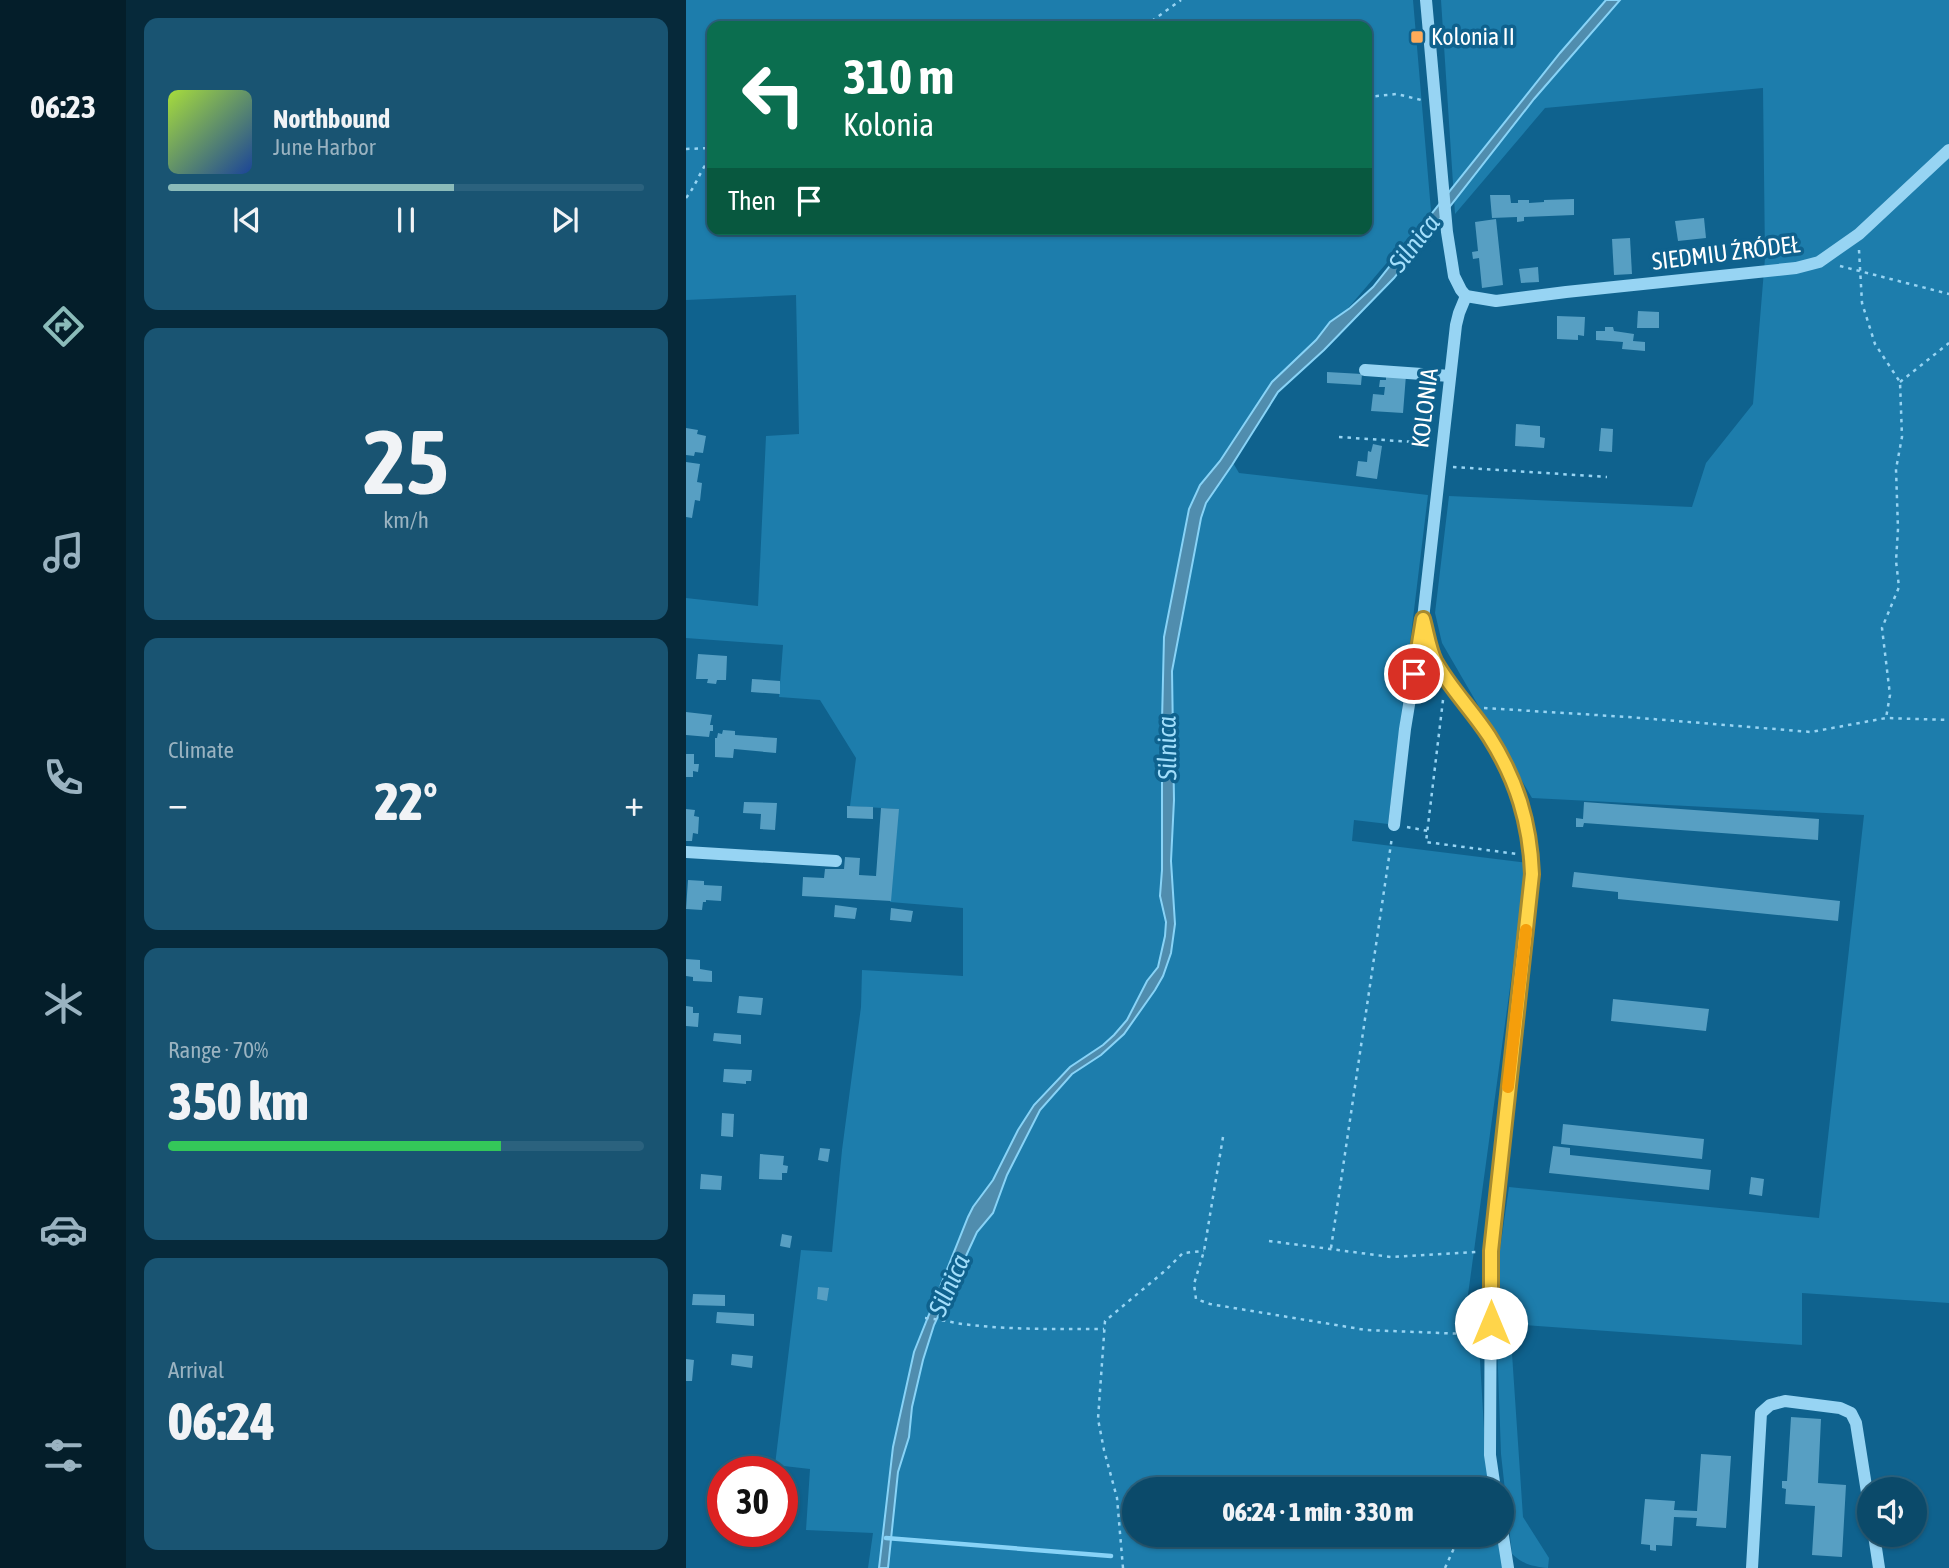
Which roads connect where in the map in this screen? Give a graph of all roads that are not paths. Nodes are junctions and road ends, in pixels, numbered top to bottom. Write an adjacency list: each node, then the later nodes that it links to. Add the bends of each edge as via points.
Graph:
1 (1426, 0): 3 (street, via 1447,232 1454,276)
2 (1949, 150): 3 (street, SIEDMIU ŹRÓDEŁ, via 1859,234 1819,262 1496,301)
3 (1466, 296): 5 (street, KOLONIA, via 1456,325)
4 (1365, 370): 5 (street)
5 (1450, 376): 6 (street, KOLONIA)
6 (1423, 619): 7 (street, KOLONIA); 10 (street, via 1434,659 1507,769 1527,825 1531,856 1491,1251)
7 (1394, 825)
8 (686, 852): 9 (street)
9 (836, 861)
10 (1493, 1477)
11 (1865, 1477): 15 (street, via 1851,1413 1785,1401 1770,1405 1761,1413)
12 (1505, 1547): 14 (street)
13 (1876, 1547): 16 (street)
14 (1508, 1568)
15 (1752, 1568)
16 (1879, 1568)

